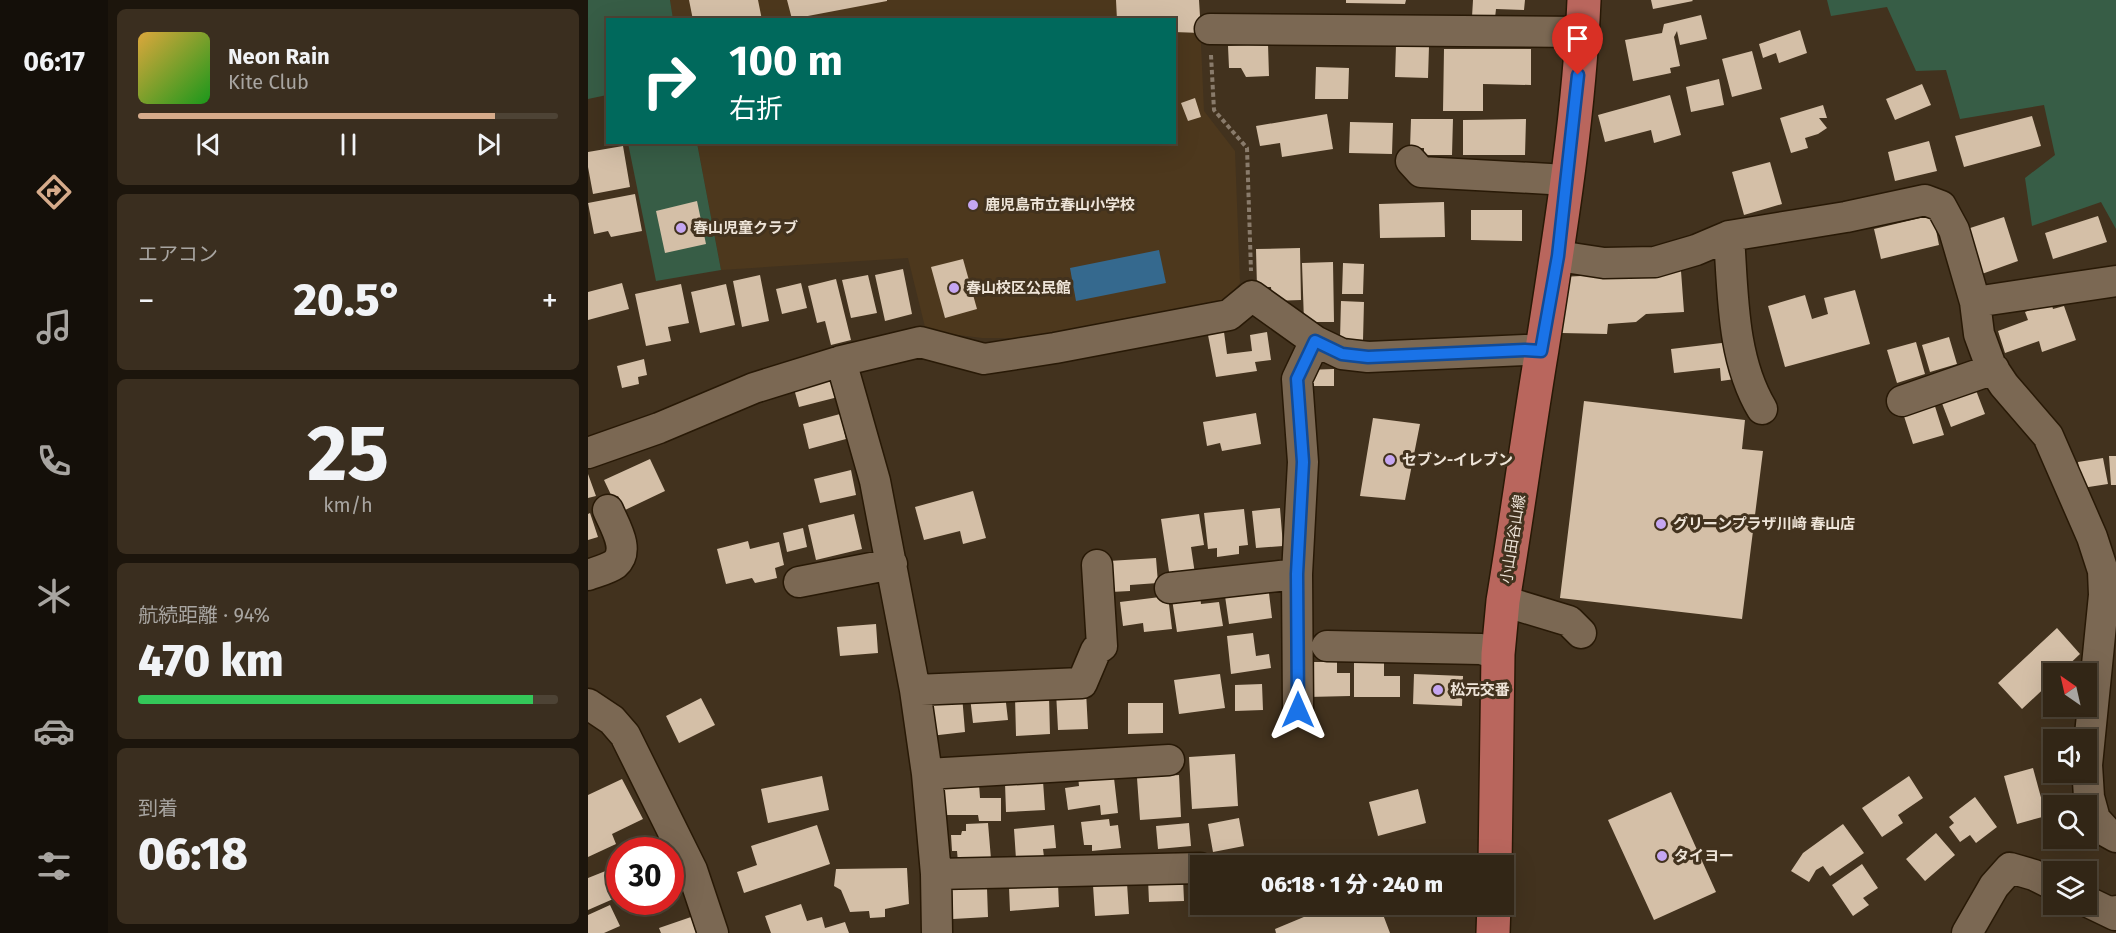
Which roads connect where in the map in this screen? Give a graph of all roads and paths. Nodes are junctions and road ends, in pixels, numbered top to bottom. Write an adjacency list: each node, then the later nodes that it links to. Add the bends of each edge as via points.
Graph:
1 (1583, 16): 2 (street); 4 (main road, 小山田谷山線)
2 (1210, 28): 8 (path, via 1214,110 1247,148)
3 (1411, 162): 4 (street, via 1420,172)
4 (1567, 182): 6 (main road, 小山田谷山線)
5 (1729, 236): 6 (street, via 1655,262 1604,263); 9 (street, via 1925,200 1941,206 1954,230); 15 (street, via 1733,305 1743,363 1751,391)
6 (1558, 256): 11 (main road, 小山田谷山線)
7 (2116, 281): 9 (street)
8 (1252, 296): 10 (street); 12 (street, via 1228,315 984,359 920,342)
9 (1975, 302): 13 (street, via 1979,334)
10 (1315, 341): 11 (street, via 1342,354 1368,357); 20 (street, via 1297,379 1303,462)
11 (1541, 351): 24 (main road, 小山田谷山線)
12 (841, 362): 16 (street, via 754,388); 18 (street, via 875,482)
13 (1994, 369): 14 (street); 33 (street, via 2048,436 2103,571 2087,765 2095,819)
14 (1902, 401)
15 (1762, 409)
16 (588, 453)
17 (608, 510): 21 (street, via 621,542 620,557 614,565)
18 (892, 564): 22 (street); 28 (street)
19 (1097, 565): 28 (street, via 1102,646 1096,650 1082,683)
20 (1297, 574): 23 (street); 30 (street)
21 (588, 575)
22 (799, 582)
23 (1170, 588)
24 (1503, 601): 25 (street, via 1569,621); 27 (main road, 小山田谷山線)
25 (1581, 633)
26 (1327, 646): 27 (street, via 1480,649)
27 (1498, 654): 34 (main road, 小山田谷山線)
28 (915, 690): 32 (street)
29 (588, 704): 41 (street, via 612,720 625,735 692,870)
30 (1298, 710)
31 (1169, 760): 32 (street)
32 (927, 774): 36 (street)
33 (2116, 837)
34 (1496, 855)
35 (1190, 868): 36 (street)
36 (936, 874): 42 (street)
37 (2043, 880): 44 (street, via 2010,868 1994,886)
38 (2097, 906): 39 (street, via 2115,915)
39 (2116, 911)
40 (1494, 915): 43 (main road)
41 (713, 933)
42 (937, 933)
43 (1493, 933)
44 (1967, 933)

